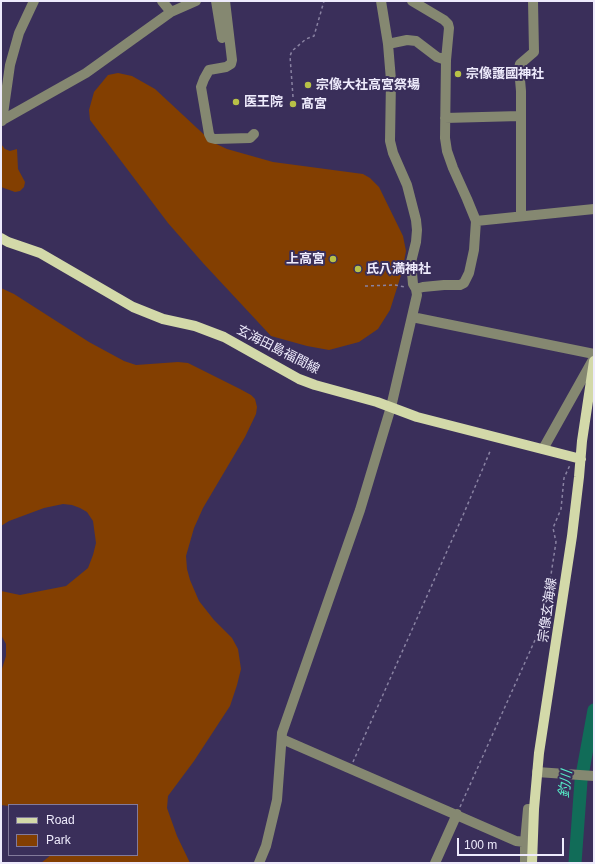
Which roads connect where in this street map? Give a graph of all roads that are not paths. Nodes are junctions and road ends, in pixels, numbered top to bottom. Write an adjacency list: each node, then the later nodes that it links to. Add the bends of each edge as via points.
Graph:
1 (34, 1): 15 (street, via 19,33 10,65)
2 (162, 1): 9 (street)
3 (196, 1): 9 (street)
4 (216, 1): 10 (street, via 222,38)
5 (225, 1): 10 (street)
6 (381, 1): 11 (street)
7 (412, 1): 12 (street, via 448,24)
8 (533, 1): 13 (street, via 534,52 520,64 519,68)
9 (171, 12): 15 (street, via 86,72)
10 (229, 42): 16 (street, via 231,64 207,71 201,87 209,134 215,139 250,138)
11 (388, 44): 12 (street, via 407,40 416,42 437,57); 21 (street, via 391,80 390,141 407,185 416,220 416,242 411,262 413,284)
12 (446, 60): 14 (street)
13 (520, 116): 14 (street); 18 (street)
14 (445, 118): 19 (street, via 445,138 452,168)
15 (2, 121)
16 (254, 134)
17 (594, 209): 18 (street)
18 (521, 216): 19 (street)
19 (476, 221): 21 (street, via 474,250 464,283)
20 (1, 238): 26 (main road, 玄海田島福間線, via 40,253 146,313 195,326 224,338 299,379)
21 (416, 289): 22 (street)
22 (412, 318): 23 (street); 26 (street)
23 (594, 354)
24 (594, 358): 27 (street)
25 (594, 361): 28 (main road, 宗像玄海線)
26 (391, 407): 27 (main road, 玄海田島福間線, via 417,417); 29 (street, via 360,510)
27 (542, 449): 28 (main road, 玄海田島福間線)
28 (577, 458): 30 (main road, 宗像玄海線, via 572,536)
29 (282, 738): 33 (street); 35 (street, via 277,800)
30 (541, 773): 31 (street); 32 (main road, 宗像玄海線)
31 (594, 776)
32 (534, 809): 34 (street, via 528,809); 38 (main road, 宗像玄海線)
33 (457, 814): 34 (street, via 516,841); 36 (street)
34 (525, 842): 37 (street)
35 (260, 863)
36 (435, 863)
37 (525, 863)
38 (532, 863)

